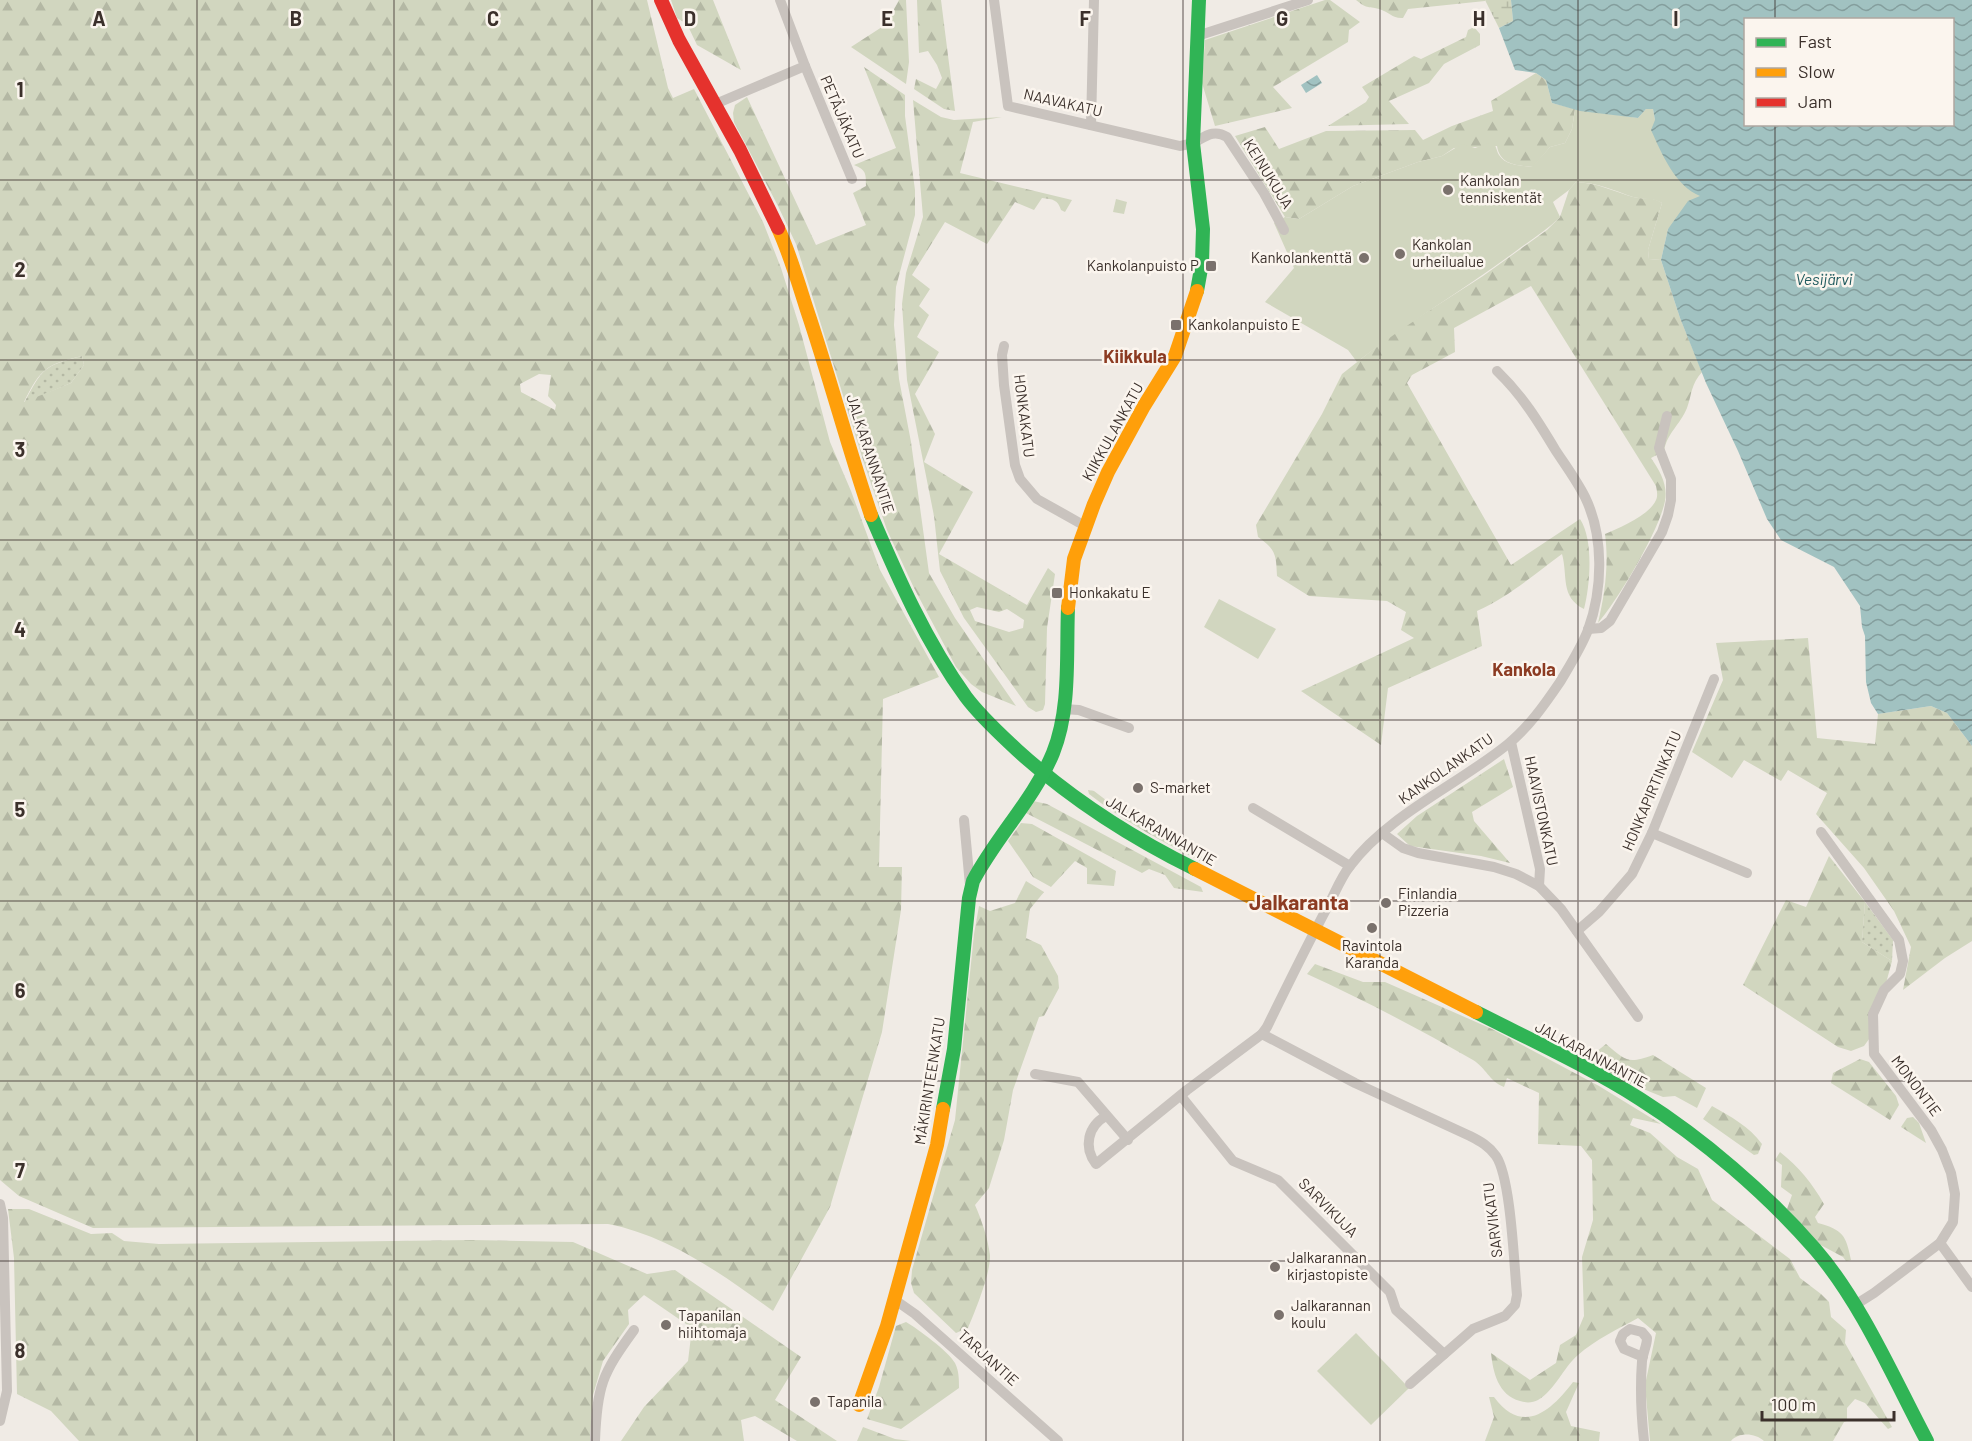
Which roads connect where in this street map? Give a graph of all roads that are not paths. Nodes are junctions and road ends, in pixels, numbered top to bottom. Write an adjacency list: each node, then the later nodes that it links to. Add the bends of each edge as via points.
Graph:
1 (661, 0): 9 (main road, JALKARANNANTIE)
2 (780, 0): 8 (street, PETÄJÄKATU)
3 (994, 0): 10 (street, NAAVAKATU, via 1008,106)
4 (1094, 0): 10 (street)
5 (1199, 0): 7 (main road, KIIKKULANKATU)
6 (1308, 0): 7 (street)
7 (1197, 36): 11 (main road, KIIKKULANKATU)
8 (805, 66): 9 (street, PETÄJÄKATU); 12 (street, PETÄJÄKATU)
9 (713, 105): 23 (main road, JALKARANNANTIE, via 740,150 787,247 849,449 899,581 966,698)
10 (1091, 125): 11 (street, NAAVAKATU)
11 (1187, 144): 13 (street, KEINUKUJA, via 1212,134 1227,137); 17 (main road, KIIKKULANKATU, via 1203,229 1197,293 1175,356 1108,472)
12 (852, 179)
13 (1284, 230)
14 (1004, 346): 17 (street, HONKAKATU, via 1004,385 1020,479 1037,499)
15 (1497, 371): 18 (street, KANKOLANKATU, via 1517,390 1585,496 1598,554 1598,590)
16 (1667, 416): 18 (street, via 1659,448 1671,479 1671,500 1662,532 1610,621 1601,628)
17 (1085, 526): 20 (main road, KIIKKULANKATU, via 1071,579)
18 (1588, 630): 22 (street, KANKOLANKATU, via 1542,708)
19 (1714, 679): 27 (street, HONKAPIRTINKATU)
20 (1063, 709): 21 (street, via 1079,710); 23 (main road, KIIKKULANKATU, via 1058,738)
21 (1129, 728)
22 (1511, 742): 28 (street, KANKOLANKATU); 31 (street, HAAVISTONKATU, via 1540,869)
23 (1043, 773): 32 (main road, MÄKIRINTEENKATU, via 981,866); 33 (main road, JALKARANNANTIE, via 1128,834)
24 (1253, 808): 29 (street)
25 (964, 820): 32 (street)
26 (1821, 832): 42 (street, MONONTIE, via 1899,940 1903,961 1900,974 1884,990 1873,1014 1874,1054 1931,1130 1951,1173 1955,1194 1953,1222)
27 (1653, 833): 30 (street); 34 (street, HONKAPIRTINKATU, via 1632,873)
28 (1382, 834): 29 (street, KANKOLANKATU); 31 (street, via 1418,853 1494,867)
29 (1350, 866): 33 (street, KANKOLANKATU)
30 (1747, 873)
31 (1539, 886): 34 (street)
32 (971, 890): 44 (main road, MÄKIRINTEENKATU, via 947,1098)
33 (1315, 930): 36 (street); 45 (main road, JALKARANNANTIE, via 1600,1076 1680,1125 1752,1185 1816,1250)
34 (1577, 931): 35 (street)
35 (1638, 1017)
36 (1262, 1034): 38 (street); 47 (street, SARVIKATU, via 1355,1083 1470,1136 1497,1156 1506,1188 1515,1305 1505,1316 1473,1329)
37 (1035, 1074): 39 (street, via 1078,1083)
38 (1181, 1096): 40 (street); 47 (street, SARVIKUJA, via 1233,1161 1278,1180 1390,1292 1396,1310)
39 (1106, 1116): 40 (street); 40 (street, via 1091,1129 1088,1145 1096,1164)
40 (1128, 1140)
41 (0, 1204): 51 (street, via 7,1391)
42 (1940, 1244): 43 (street); 45 (street, MONONTIE)
43 (1972, 1287)
44 (894, 1300): 50 (main road, MÄKIRINTEENKATU); 53 (street, TARJANTIE, via 915,1314)
45 (1855, 1305): 55 (main road, JALKARANNANTIE)
46 (634, 1330): 52 (street, via 611,1361 600,1385)
47 (1444, 1354): 49 (street, SARVIKATU)
48 (1643, 1357): 54 (street, via 1640,1407)
49 (1410, 1384)
50 (860, 1405)
51 (0, 1421)
52 (595, 1441)
53 (1058, 1441)
54 (1644, 1441)
55 (1927, 1441)

